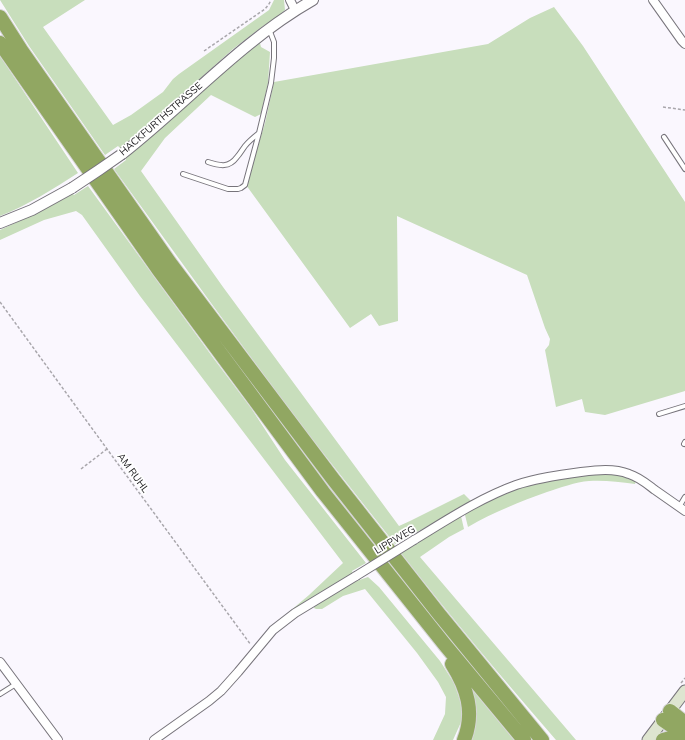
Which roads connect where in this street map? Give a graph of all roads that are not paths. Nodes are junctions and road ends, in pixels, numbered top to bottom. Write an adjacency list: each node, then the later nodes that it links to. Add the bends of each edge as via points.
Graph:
1 (290, 0): 4 (street)
2 (313, 0): 4 (street, HACKFURTHSTRASSE)
3 (653, 0): 8 (street)
4 (295, 10): 6 (street, HACKFURTHSTRASSE)
5 (0, 17): 32 (highway, via 170,263 343,492)
6 (269, 28): 9 (lane, via 274,42 274,58); 14 (street, HACKFURTHSTRASSE, bridge, via 122,154 72,188 32,210)
7 (0, 43): 19 (highway, via 158,270 323,492)
8 (685, 44)
9 (259, 133): 11 (lane, via 245,146 232,164 226,166); 13 (lane, via 245,185 241,188 228,189)
10 (664, 137): 12 (lane)
11 (208, 162)
12 (685, 170)
13 (183, 174)
14 (0, 223)
15 (685, 406): 16 (lane)
16 (659, 414)
17 (685, 497): 18 (lane)
18 (682, 509): 29 (street, LIPPWEG, bridge, via 644,481 615,470 552,476 491,496 465,509 295,613 273,630 221,691)
19 (445, 645): 30 (highway, via 448,657 466,691 470,712); 31 (highway)
20 (0, 662): 21 (street)
21 (16, 683): 23 (lane); 28 (street)
22 (685, 691): 24 (main road)
23 (0, 694)
24 (667, 716): 25 (highway); 26 (highway); 33 (main road)
25 (685, 723)
26 (685, 736)
27 (685, 739): 34 (highway, via 674,736)
28 (58, 740)
29 (154, 740)
30 (464, 740)
31 (524, 740)
32 (542, 740)
33 (648, 740)
34 (663, 740)

